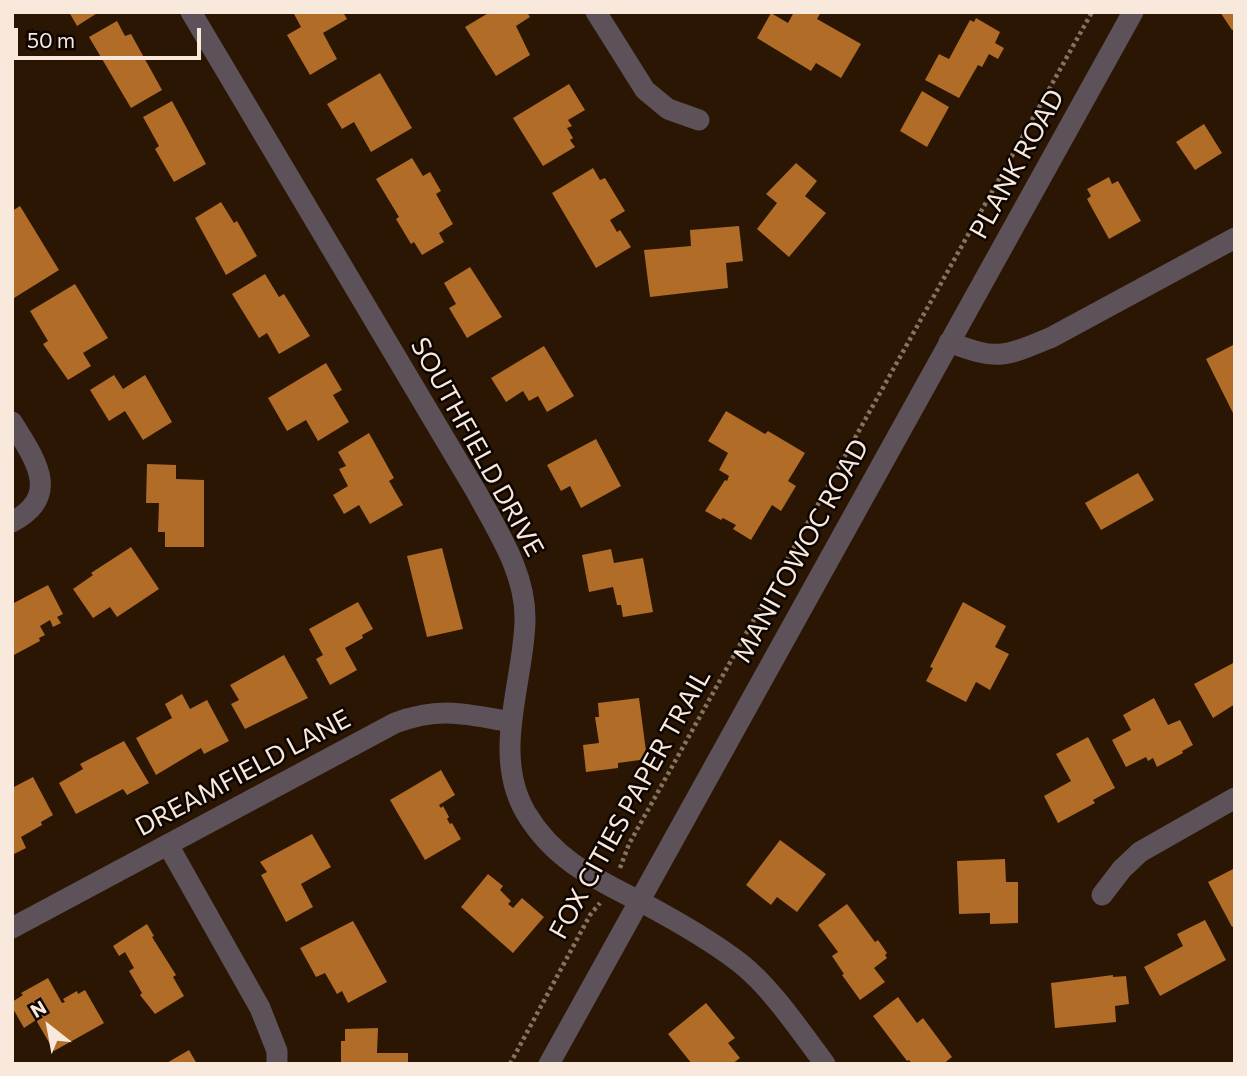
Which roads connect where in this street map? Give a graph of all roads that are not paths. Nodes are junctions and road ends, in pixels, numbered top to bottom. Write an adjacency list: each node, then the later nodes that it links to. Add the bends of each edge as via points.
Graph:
1 (191, 12): 9 (street, SOUTHFIELD DRIVE, via 477,493 513,563 525,620)
2 (596, 12): 4 (street, via 645,90 668,109)
3 (1133, 12): 6 (street, PLANK ROAD)
4 (699, 120)
5 (1235, 238): 6 (street, via 1024,349 999,356)
6 (949, 342): 13 (street, MANITOWOC ROAD)
7 (12, 422): 8 (street, via 35,460 42,490 30,510)
8 (12, 522)
9 (511, 722): 11 (street, DREAMFIELD LANE, via 457,713 417,715); 13 (street, SOUTHFIELD DRIVE, via 510,758 524,811 560,855)
10 (1235, 798): 12 (street, via 1140,852)
11 (168, 845): 14 (street, DREAMFIELD LANE); 15 (street, via 260,1008 277,1051)
12 (1102, 895)
13 (638, 901): 16 (street, MANITOWOC ROAD); 17 (street, SOUTHFIELD DRIVE, via 699,933 743,964)
14 (12, 928)
15 (277, 1064)
16 (549, 1064)
17 (825, 1064)

